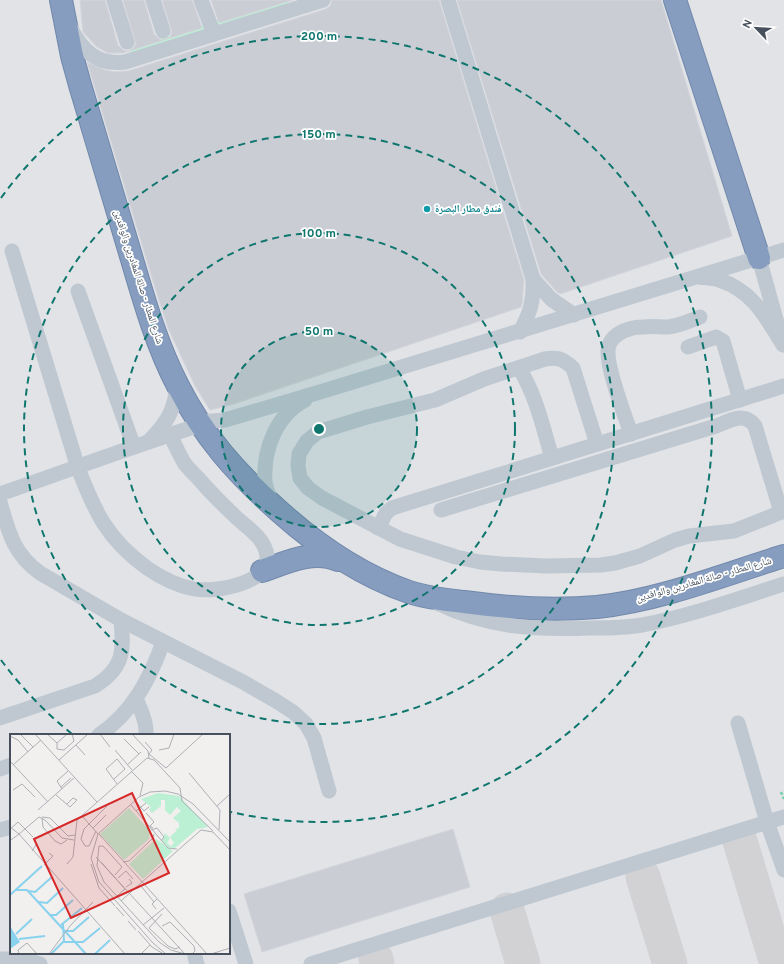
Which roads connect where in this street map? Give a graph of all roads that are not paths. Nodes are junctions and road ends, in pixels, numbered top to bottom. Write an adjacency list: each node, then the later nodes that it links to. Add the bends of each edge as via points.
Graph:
1 (114, 0): 11 (lane)
2 (153, 0): 9 (lane)
3 (201, 0): 10 (lane)
4 (323, 0): 7 (lane)
5 (448, 0): 16 (lane)
6 (675, 0): 14 (highway)
7 (298, 4): 10 (lane)
8 (63, 9): 10 (lane, via 78,42 100,60 116,63); 24 (highway, شارع المطار - صالة المغادرين والوافدين, via 80,85 141,292 156,336)
9 (162, 31)
10 (214, 34)
11 (127, 42)
12 (12, 250): 34 (lane)
13 (784, 250): 14 (lane)
14 (759, 258): 15 (lane); 21 (lane)
15 (697, 277): 18 (lane); 21 (lane, via 718,280 738,288 754,302)
16 (533, 279): 18 (lane, via 551,298); 20 (lane, via 532,306)
17 (78, 291): 31 (lane)
18 (574, 315): 20 (lane)
19 (700, 317): 29 (lane, via 669,327 633,328 613,338 609,345 608,362)
20 (520, 332): 26 (lane)
21 (784, 346)
22 (688, 347): 27 (lane, via 716,338 723,340)
23 (519, 368): 32 (lane, via 545,359 556,358 566,361 573,368); 33 (lane, via 529,386); 40 (lane, via 484,379 435,400 318,432 307,441 299,454 298,466 300,478 308,488)
24 (177, 384): 28 (highway, شارع المطار - صالة المغادرين والوافدين); 31 (lane, via 175,401 164,426)
25 (784, 386): 27 (lane)
26 (320, 392): 28 (lane, via 225,420); 37 (lane, via 300,403 283,418 271,438 265,460 265,483)
27 (740, 400): 29 (lane)
28 (200, 424): 30 (lane); 37 (highway, شارع المطار - صالة المغادرين والوافدين, via 216,448)
29 (631, 434): 32 (lane)
30 (170, 435): 31 (lane); 43 (lane, via 186,465 262,543 266,551 266,562)
31 (141, 444): 34 (lane)
32 (597, 444): 33 (lane)
33 (552, 458): 40 (lane, via 392,508 386,513)
34 (78, 468): 35 (lane); 43 (lane, via 95,510 104,524 124,549 159,575 194,589 209,590 240,584)
35 (0, 494)
36 (0, 502): 46 (lane, via 14,543 29,565)
37 (272, 505): 42 (highway, شارع المطار - صالة المغادرين والوافدين, via 304,534)
38 (441, 510): 39 (lane, via 744,418 751,420 755,426)
39 (783, 511): 40 (lane, via 734,531 689,536 629,559 601,565 546,566 480,562 426,548)
40 (378, 528)
41 (784, 556): 45 (highway, شارع المطار - صالة المغادرين والوافدين, via 672,591 596,607 516,608 440,599)
42 (355, 568): 43 (highway, via 333,558 316,555); 45 (highway, شارع المطار - صالة المغادرين والوافدين)
43 (262, 571)
44 (784, 584): 45 (lane, via 640,626 558,629 496,624 454,612)
45 (410, 592)
46 (121, 620): 47 (lane); 49 (lane, via 122,654 117,667 107,679 95,686)
47 (163, 642): 48 (lane); 55 (lane, via 242,682 293,712 306,724 314,738)
48 (136, 699): 51 (lane, via 111,727); 52 (lane)
49 (0, 718)
50 (738, 723): 57 (lane)
51 (100, 734)
52 (146, 734)
53 (10, 765): 54 (lane)
54 (0, 769)
55 (329, 791)
56 (784, 817): 57 (lane)
57 (767, 822): 60 (lane); 65 (lane)
58 (10, 827): 59 (lane)
59 (0, 830)
60 (784, 870)
61 (230, 914): 64 (lane)
62 (1, 959): 63 (lane, via 22,959)
63 (40, 964)
64 (246, 964)
65 (310, 964)

